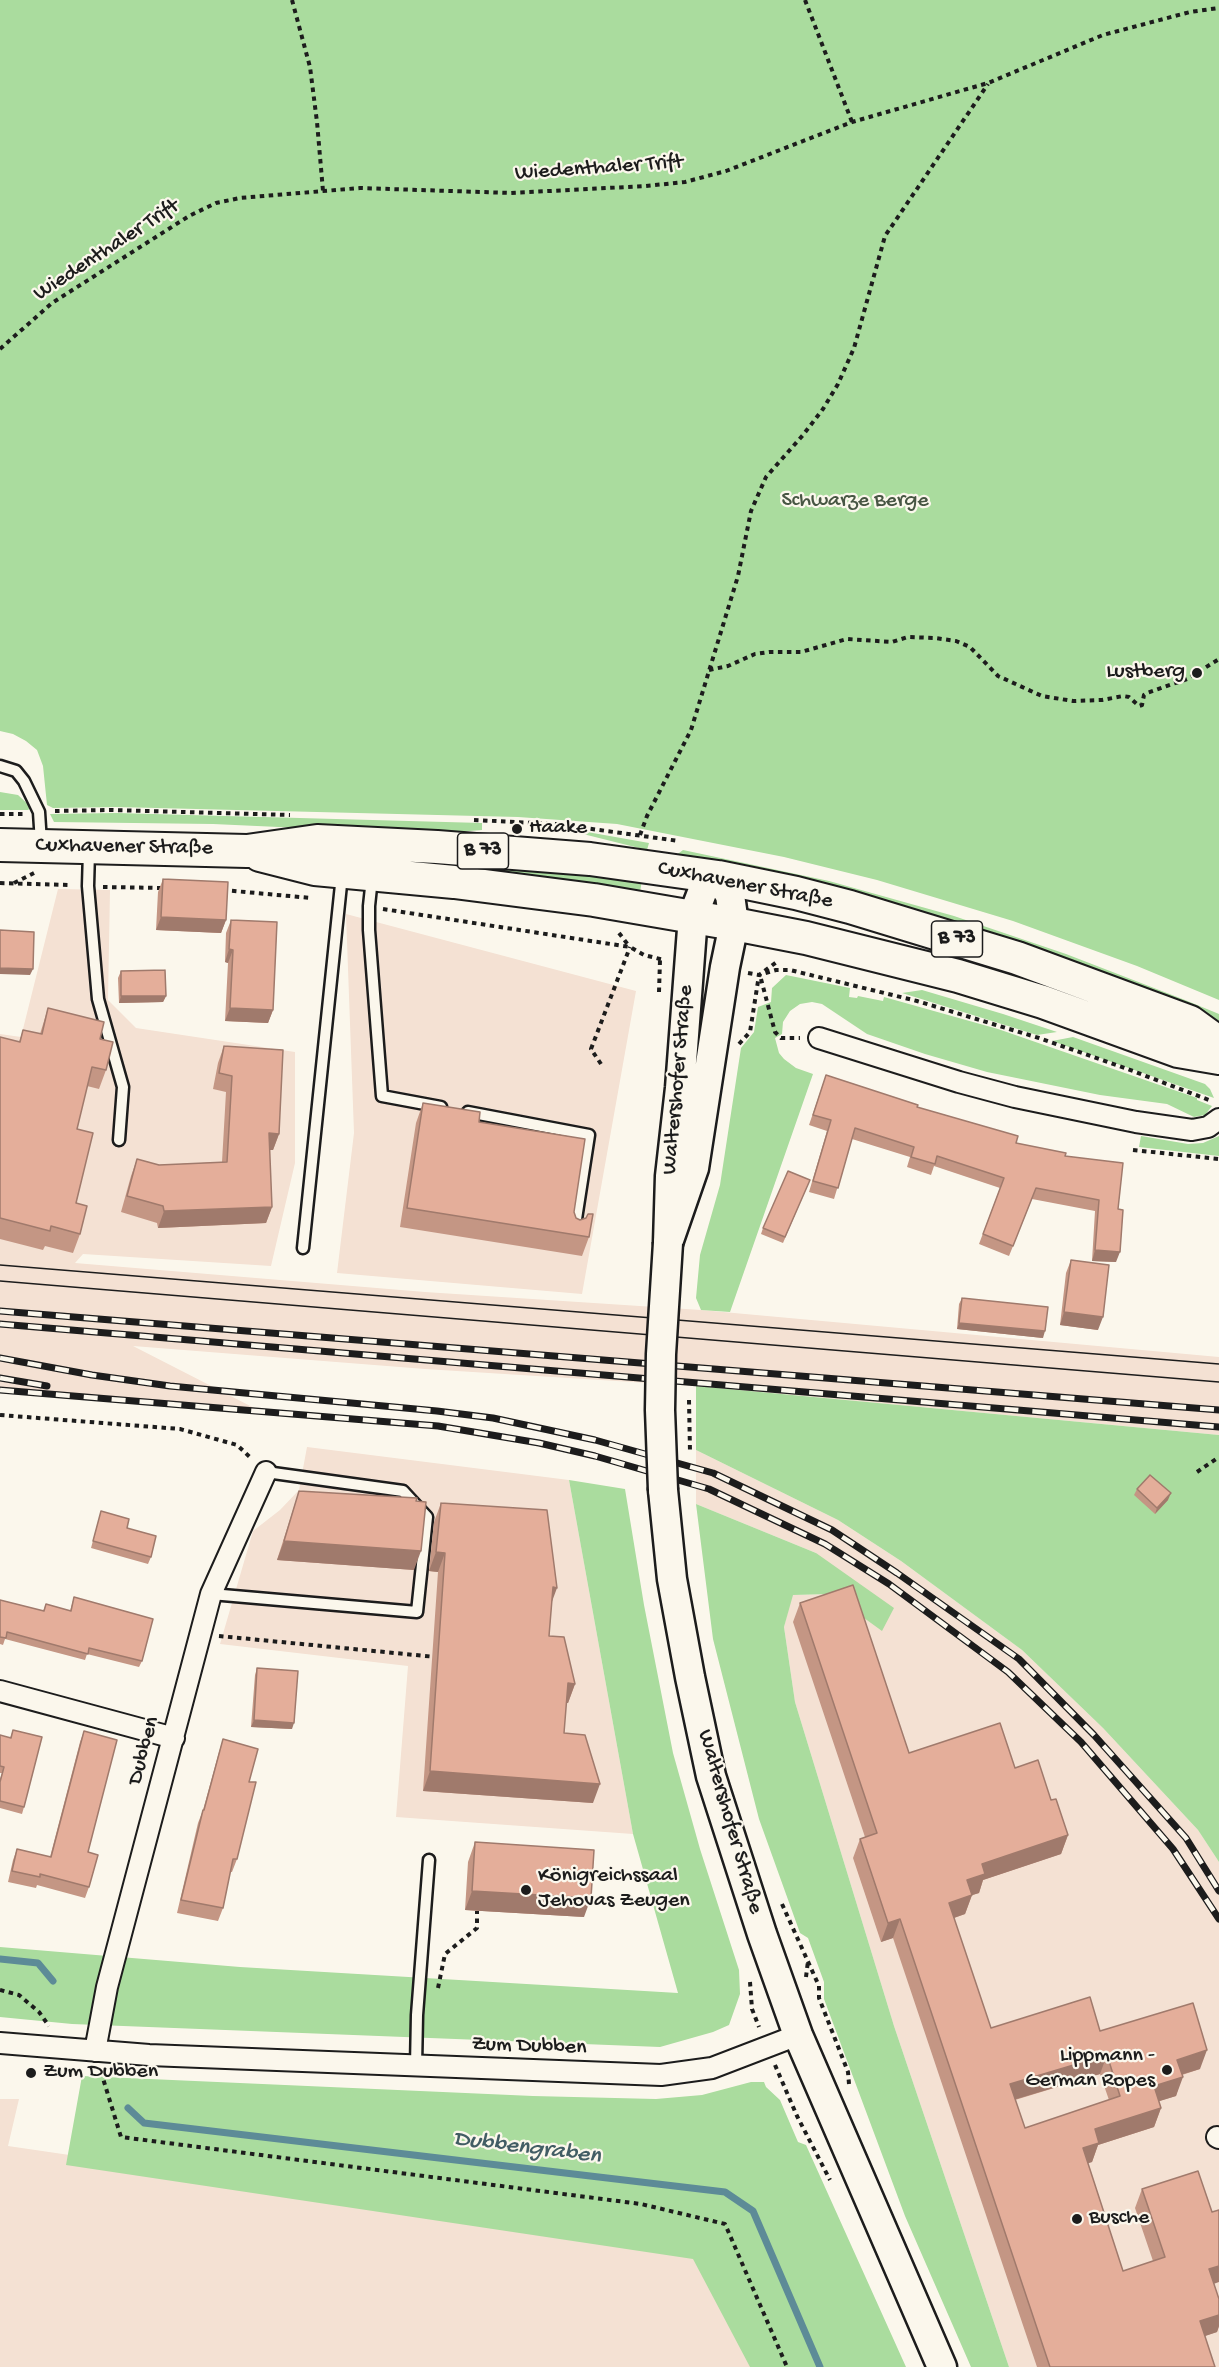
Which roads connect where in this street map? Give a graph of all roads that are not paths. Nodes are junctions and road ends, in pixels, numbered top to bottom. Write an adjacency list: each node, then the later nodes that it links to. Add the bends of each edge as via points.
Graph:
1 (0, 766): 3 (lane, via 16,771 24,781 39,812)
2 (0, 845): 3 (main road, Cuxhavener Straße / B 73)
3 (42, 846): 4 (main road, Cuxhavener Straße / B 73)
4 (89, 847): 5 (main road, Cuxhavener Straße / B 73); 15 (lane, via 87,886 98,999 123,1088)
5 (247, 851): 6 (main road, Cuxhavener Straße / B 73, via 315,869); 8 (main road, Cuxhavener Straße / B 73, via 316,841 393,844 590,859)
6 (342, 871): 7 (main road, Cuxhavener Straße / B 73); 18 (lane)
7 (372, 874): 9 (main road, Cuxhavener Straße / B 73, via 514,889); 16 (lane, via 369,930 382,1095 589,1135)
8 (718, 877): 9 (main road, Waltershofer Straße, via 703,890); 10 (main road, via 730,895); 12 (main road, Cuxhavener Straße / B 73, via 850,907 1017,958 1190,1022)
9 (693, 916): 10 (main road, Cuxhavener Straße / B 73); 17 (main road, Waltershofer Straße, via 670,1176)
10 (735, 924): 13 (main road, Cuxhavener Straße / B 73, via 958,976 1178,1051); 17 (main road, Waltershofer Straße, via 694,1168)
11 (819, 1038): 14 (street, via 1015,1097 1136,1122 1192,1130 1208,1126)
12 (1219, 1043)
13 (1219, 1058)
14 (1217, 1111)
15 (119, 1140)
16 (574, 1232)
17 (668, 1243): 24 (main road, Waltershofer Straße, bridge, via 660,1365 663,1490 672,1579 711,1776)
18 (303, 1248)
19 (266, 1472): 20 (street, Dubben); 20 (lane, via 403,1491 427,1517 417,1612)
20 (211, 1594): 22 (street, Dubben)
21 (0, 1691): 22 (street)
22 (174, 1738): 26 (street, Dubben, via 107,1987)
23 (429, 1860): 27 (lane)
24 (798, 2035): 27 (street, Zum Dubben, via 725,2064 681,2074); 28 (main road, Waltershofer Straße)
25 (0, 2043): 26 (street, Zum Dubben)
26 (95, 2051): 27 (street, Zum Dubben)
27 (416, 2066)
28 (942, 2367)

